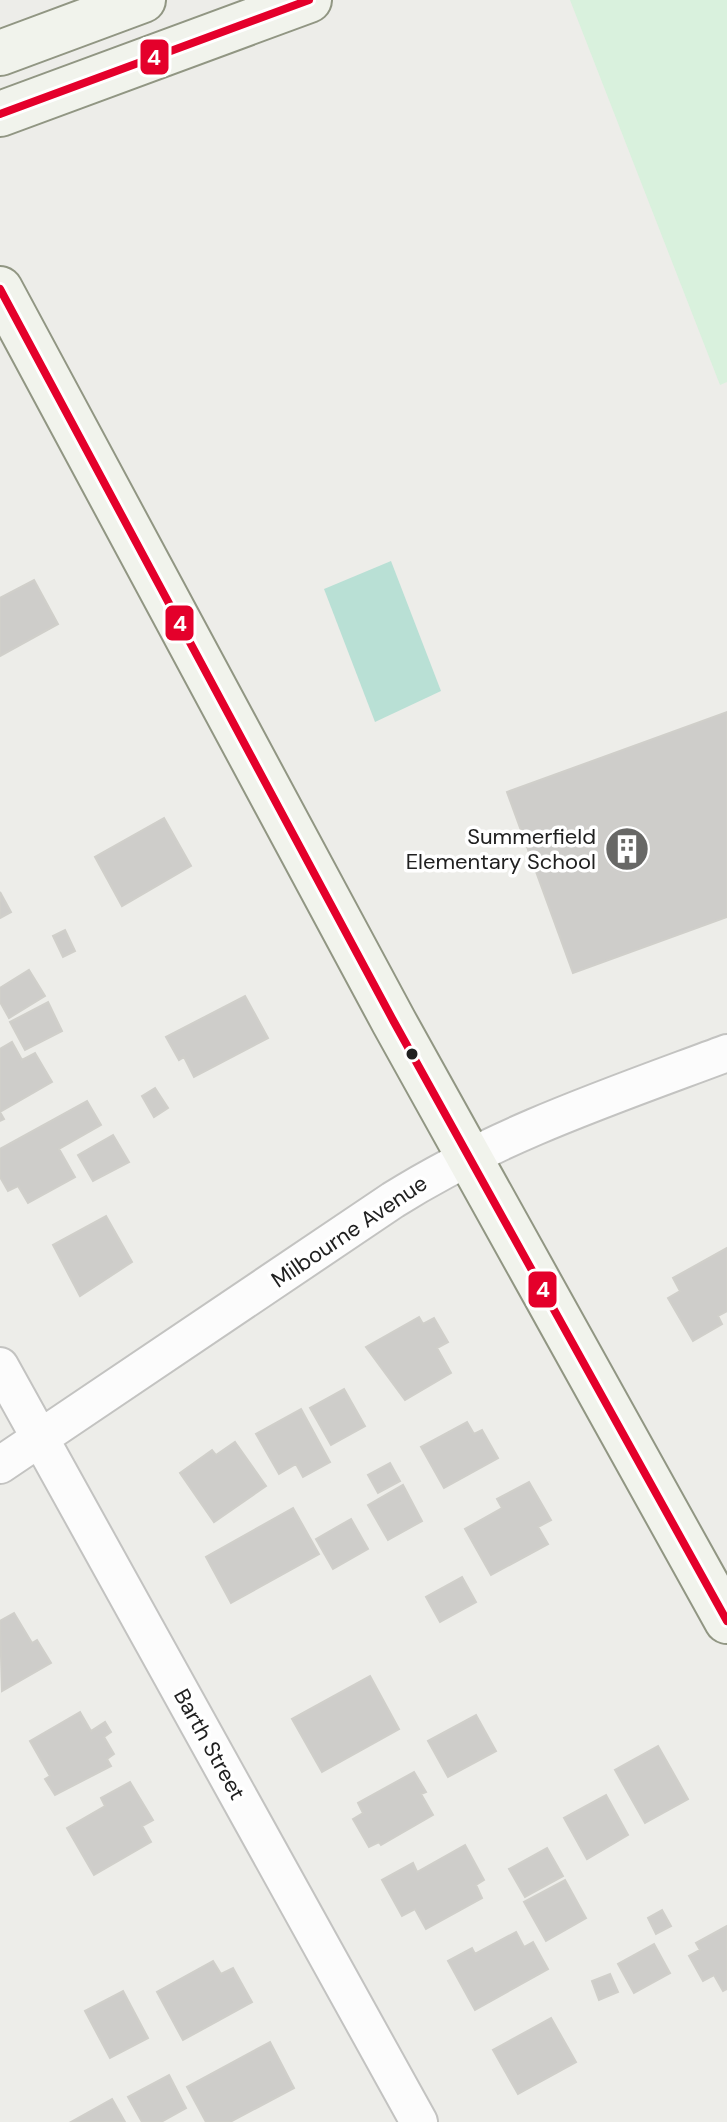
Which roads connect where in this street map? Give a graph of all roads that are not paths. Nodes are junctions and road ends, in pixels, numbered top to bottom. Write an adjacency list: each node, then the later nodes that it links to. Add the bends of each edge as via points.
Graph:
1 (143, 0): 3 (street)
2 (309, 0): 4 (street)
3 (0, 53)
4 (0, 114)
5 (0, 289): 7 (street)
6 (727, 1053): 7 (street, Milbourne Avenue)
7 (469, 1155): 9 (street, Milbourne Avenue, via 393,1200); 11 (street)
8 (0, 1366): 9 (street, Barth Street)
9 (40, 1438): 10 (street, Milbourne Avenue); 12 (street, Barth Street)
10 (0, 1465)
11 (727, 1621)
12 (419, 2122)

